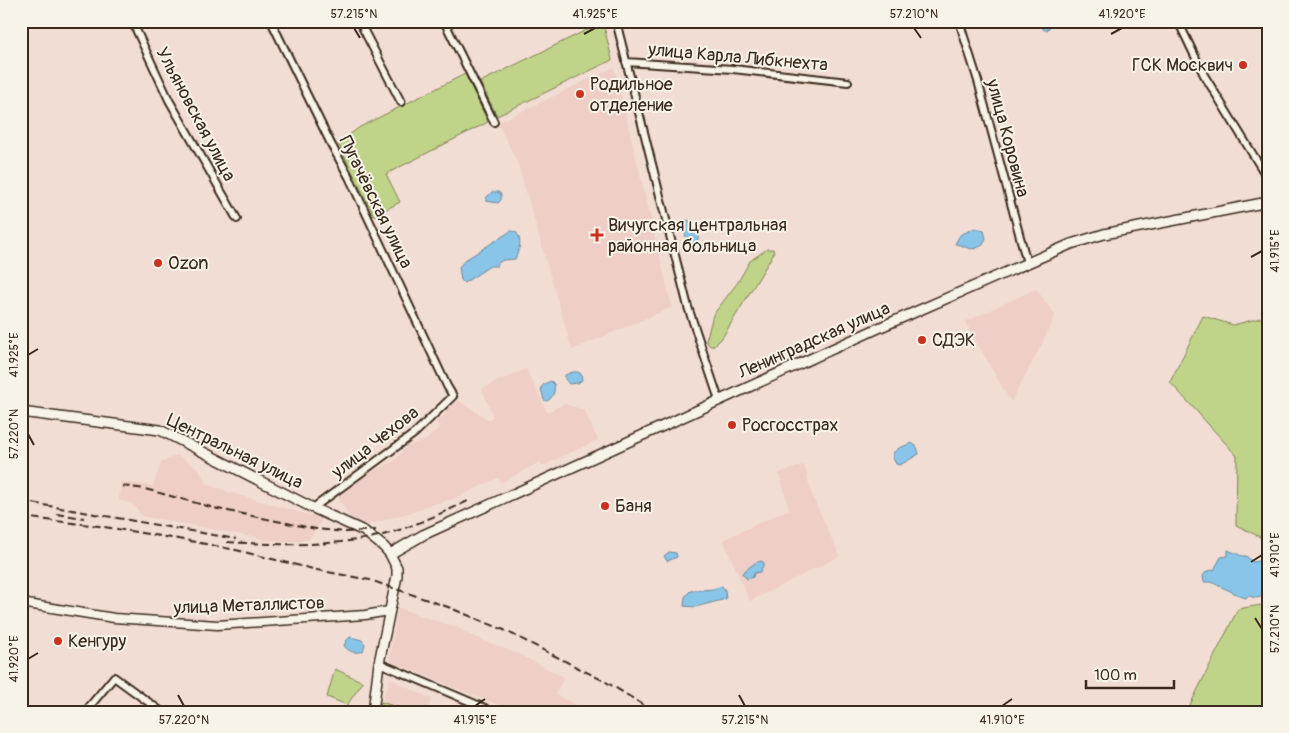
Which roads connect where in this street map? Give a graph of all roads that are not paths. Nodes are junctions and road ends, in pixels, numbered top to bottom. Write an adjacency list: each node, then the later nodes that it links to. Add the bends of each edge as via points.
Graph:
1 (132, 21): 14 (street, Ульяновская улица, via 168,100)
2 (271, 21): 16 (street, Пугачёвская улица)
3 (359, 21): 10 (street)
4 (444, 21): 11 (street)
5 (616, 21): 8 (street)
6 (959, 21): 15 (street, улица Коровина)
7 (1178, 21): 12 (street, via 1204,75)
8 (626, 62): 9 (street, улица Карла Либкнехта); 17 (street, via 688,307)
9 (848, 82)
10 (401, 102)
11 (494, 122)
12 (1268, 179)
13 (1268, 202): 15 (main road, Ленинградская улица, via 1104,234)
14 (237, 219)
15 (1027, 262): 17 (main road, Ленинградская улица)
16 (453, 396): 19 (street, улица Чехова, via 415,433)
17 (719, 400): 20 (main road, Ленинградская улица, via 423,535)
18 (21, 412): 19 (main road, Центральная улица, via 160,430)
19 (313, 508): 20 (main road, Центральная улица, via 364,531)
20 (390, 554): 22 (main road, via 397,576)
21 (21, 603): 22 (street, улица Металлистов, via 114,618 217,625 365,616)
22 (389, 611): 23 (main road)
23 (379, 663): 26 (main road); 27 (street)
24 (85, 712): 25 (street, via 114,677)
25 (162, 712)
26 (373, 712)
27 (488, 712)

